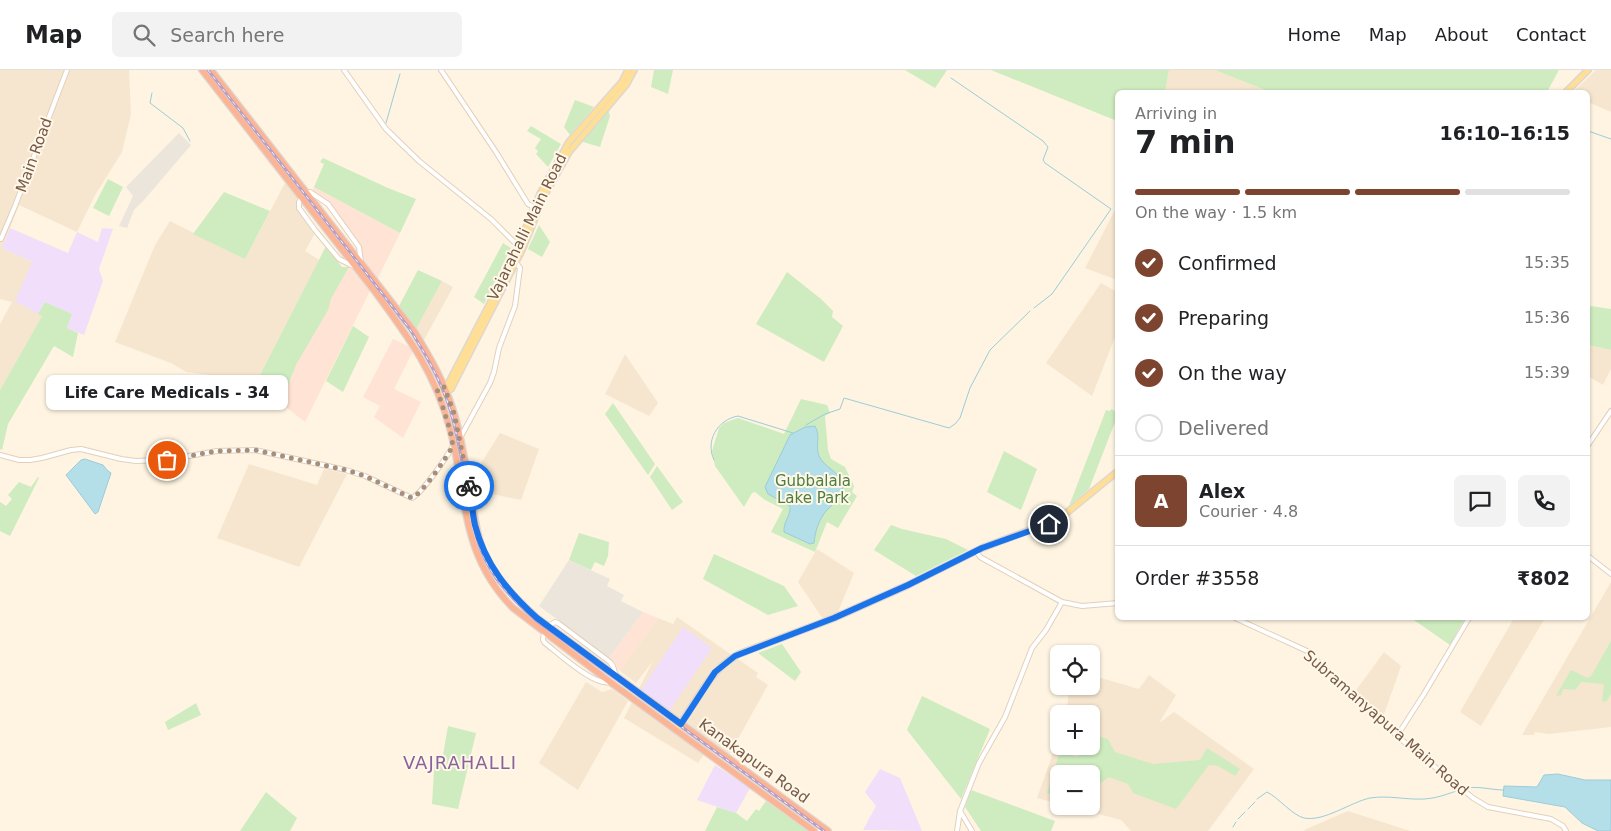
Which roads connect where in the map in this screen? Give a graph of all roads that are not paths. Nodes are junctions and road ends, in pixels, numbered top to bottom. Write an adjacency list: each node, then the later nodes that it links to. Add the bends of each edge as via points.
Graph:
1 (66, 70): 11 (street, Main Road)
2 (202, 70): 15 (highway, Kanakapura Road)
3 (211, 70): 14 (highway, Kanakapura Road)
4 (344, 70): 12 (street, via 386,129)
5 (441, 70): 10 (street, via 528,204)
6 (628, 70): 10 (main road, Vajarahalli Main Road, via 622,82 569,142 540,194)
7 (634, 70): 10 (main road, Vajarahalli Main Road, via 626,85 573,145)
8 (1586, 70): 9 (main road)
9 (1566, 90)
10 (537, 210): 12 (main road, Vajarahalli Main Road)
11 (1, 240)
12 (521, 248): 13 (main road, Vajarahalli Main Road)
13 (514, 261): 17 (main road, Vajarahalli Main Road); 20 (street, via 520,268 512,318 499,348 490,383)
14 (366, 268): 15 (highway); 17 (highway, Kanakapura Road, via 414,331)
15 (360, 272): 16 (highway, Kanakapura Road, via 411,339)
16 (437, 389): 17 (main road); 18 (highway, Kanakapura Road)
17 (446, 390): 18 (main road); 20 (highway, Kanakapura Road)
18 (440, 396): 22 (highway, Kanakapura Road)
19 (1611, 412): 21 (street)
20 (460, 438): 33 (highway, Kanakapura Road, via 475,524 484,552 513,596)
21 (1590, 442)
22 (453, 446): 23 (street, via 412,498 346,470 255,450 217,451 167,460 136,461 80,448 30,460); 35 (highway, Kanakapura Road, via 468,529 475,550 505,600)
23 (0, 455)
24 (1115, 474): 34 (main road, via 1059,520 982,548)
25 (1115, 475): 26 (main road, via 1060,522)
26 (979, 555): 29 (street); 34 (main road)
27 (1590, 558): 28 (street)
28 (1611, 574)
29 (1062, 602): 30 (street, via 1082,606); 39 (street, via 1032,648 1005,717 979,763)
30 (1115, 603)
31 (1239, 620): 38 (street, Subramanyapura Main Road, via 1307,651)
32 (1467, 620): 38 (street)
33 (547, 625): 35 (highway); 36 (highway, Kanakapura Road)
34 (819, 625): 36 (main road, via 726,662 712,676)
35 (543, 631): 37 (highway, Kanakapura Road)
36 (682, 725): 37 (main road); 41 (highway, Kanakapura Road)
37 (678, 731): 40 (highway, Kanakapura Road)
38 (1397, 736): 44 (street, Subramanyapura Main Road, via 1472,798 1488,807 1551,819 1564,826)
39 (960, 811): 42 (street); 43 (street)
40 (814, 831)
41 (828, 831)
42 (958, 831)
43 (972, 831)
44 (1566, 831)

